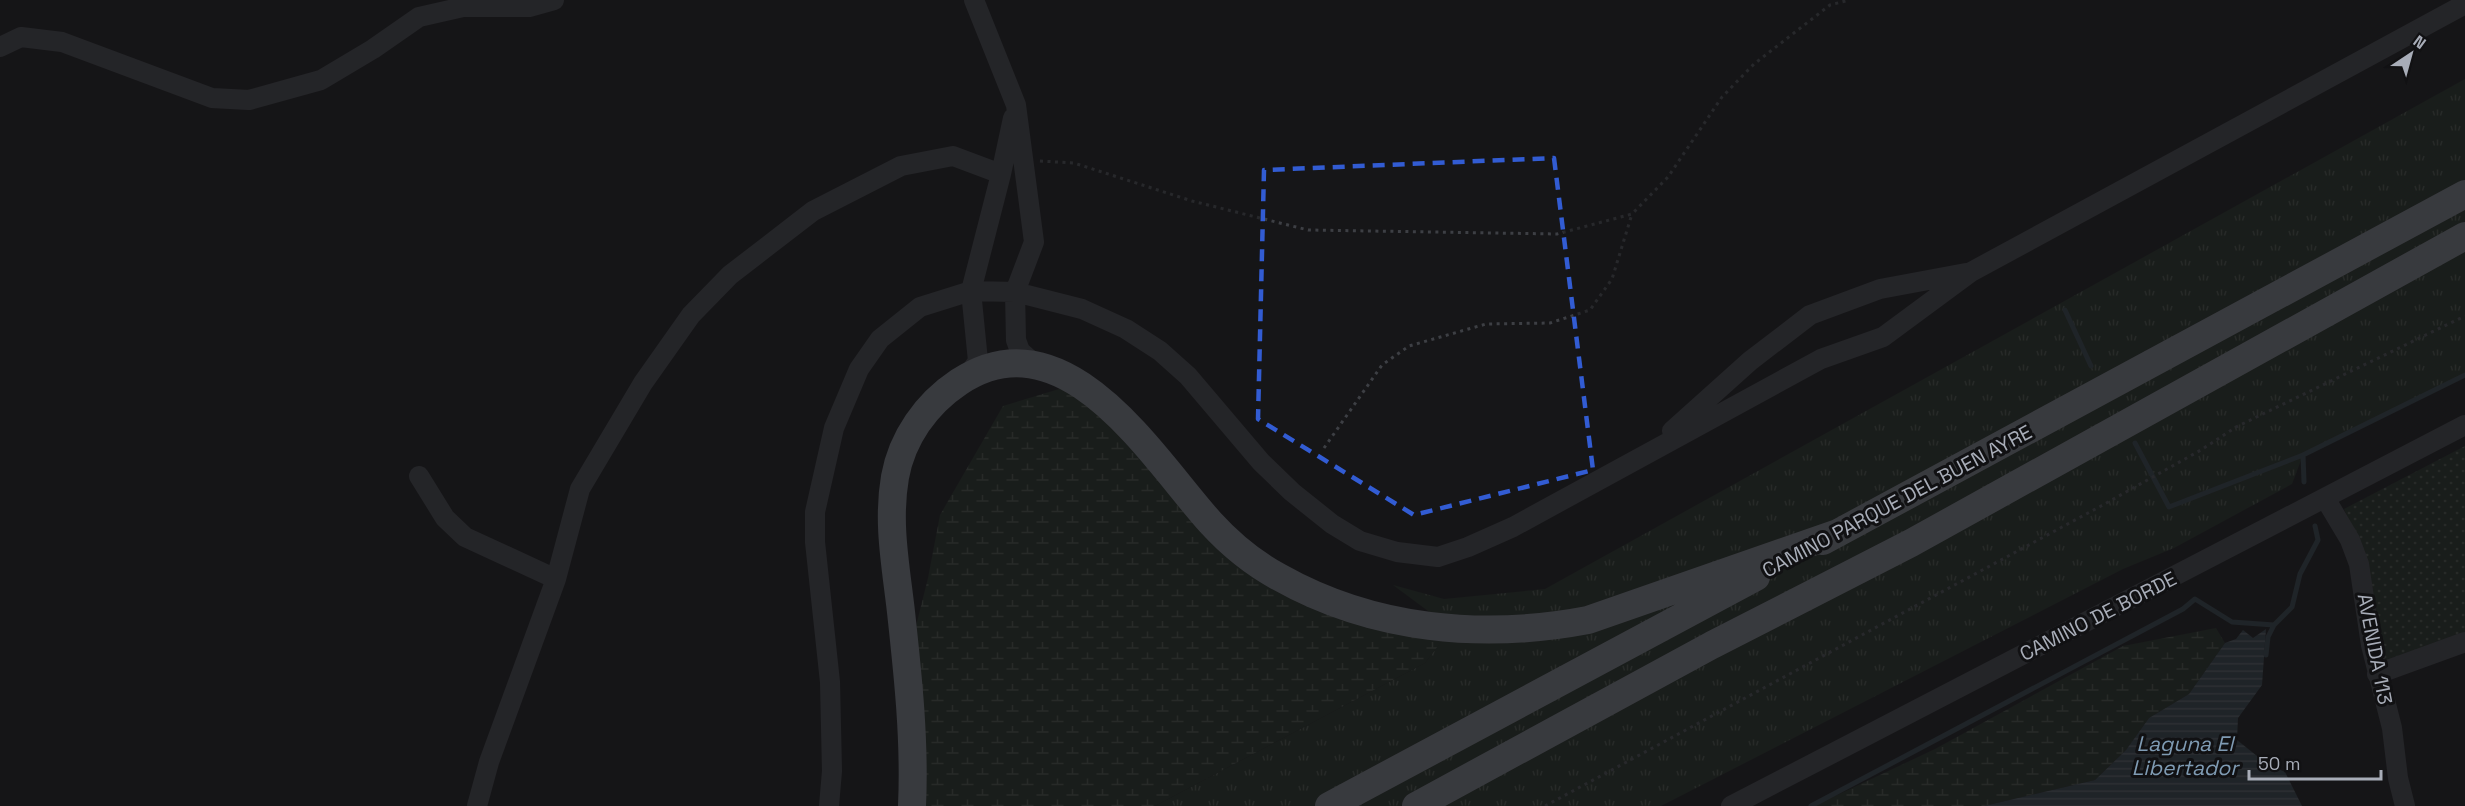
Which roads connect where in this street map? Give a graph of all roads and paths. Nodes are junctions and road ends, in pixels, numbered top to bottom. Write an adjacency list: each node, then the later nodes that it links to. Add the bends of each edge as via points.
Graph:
1 (554, 0): 5 (street, via 529,7 463,6 419,17 321,80 249,100 212,98 62,42 21,37)
2 (974, 0): 6 (street)
3 (1849, 0): 10 (path, via 1830,5 1754,64 1722,97 1668,177)
4 (2465, 4): 12 (street)
5 (0, 47)
6 (1016, 105): 7 (street); 8 (street)
7 (1023, 160): 10 (path, via 1074,163 1192,201 1308,230 1557,234); 14 (street, via 1034,242)
8 (1001, 174): 13 (street); 24 (street, via 953,156 901,166 813,211 730,275 684,325 593,466 580,489)
9 (2465, 194): 23 (highway, CAMINO PARQUE DEL BUEN AYRE)
10 (1632, 214): 19 (path, via 1612,279 1590,310 1550,323 1486,324 1409,346 1382,365)
11 (2465, 236): 31 (highway, CAMINO PARQUE DEL BUEN AYRE, via 1911,543 1712,645)
12 (1971, 272): 20 (street, via 1883,337 1821,359); 20 (street, via 1880,289 1810,315 1750,361)
13 (971, 291): 14 (street); 17 (street, via 978,361); 28 (street, via 920,308 880,339 859,369 834,428 815,512 830,682)
14 (1015, 292): 16 (street, via 1016,340 1020,351); 20 (street, via 1082,309 1126,329 1160,351 1188,376 1261,462 1292,492 1360,541 1397,552 1438,557 1468,547)
15 (2465, 316): 32 (path, via 2236,427 2101,506)
16 (1038, 367): 17 (highway, via 1007,364); 23 (highway, via 1068,376 1105,401 1212,523 1260,566 1325,599 1398,621 1485,631 1578,622)
17 (966, 378): 29 (highway, via 916,424 899,458 893,488 894,560 911,712)
18 (2465, 425): 22 (street, CAMINO DE BORDE)
19 (1324, 448)
20 (1647, 454)
21 (419, 476): 24 (street, via 445,518 465,537)
22 (2325, 498): 26 (street, AVENIDA 113, via 2359,564); 33 (street, CAMINO DE BORDE)
23 (1838, 533): 30 (highway, CAMINO PARQUE DEL BUEN AYRE)
24 (556, 579): 27 (street, via 489,762)
25 (2465, 642): 26 (street)
26 (2377, 674): 34 (street, AVENIDA 113, via 2392,728)
27 (477, 806)
28 (829, 806)
29 (912, 806)
30 (1329, 806)
31 (1416, 806)
32 (1545, 806)
33 (1731, 806)
34 (2405, 806)

